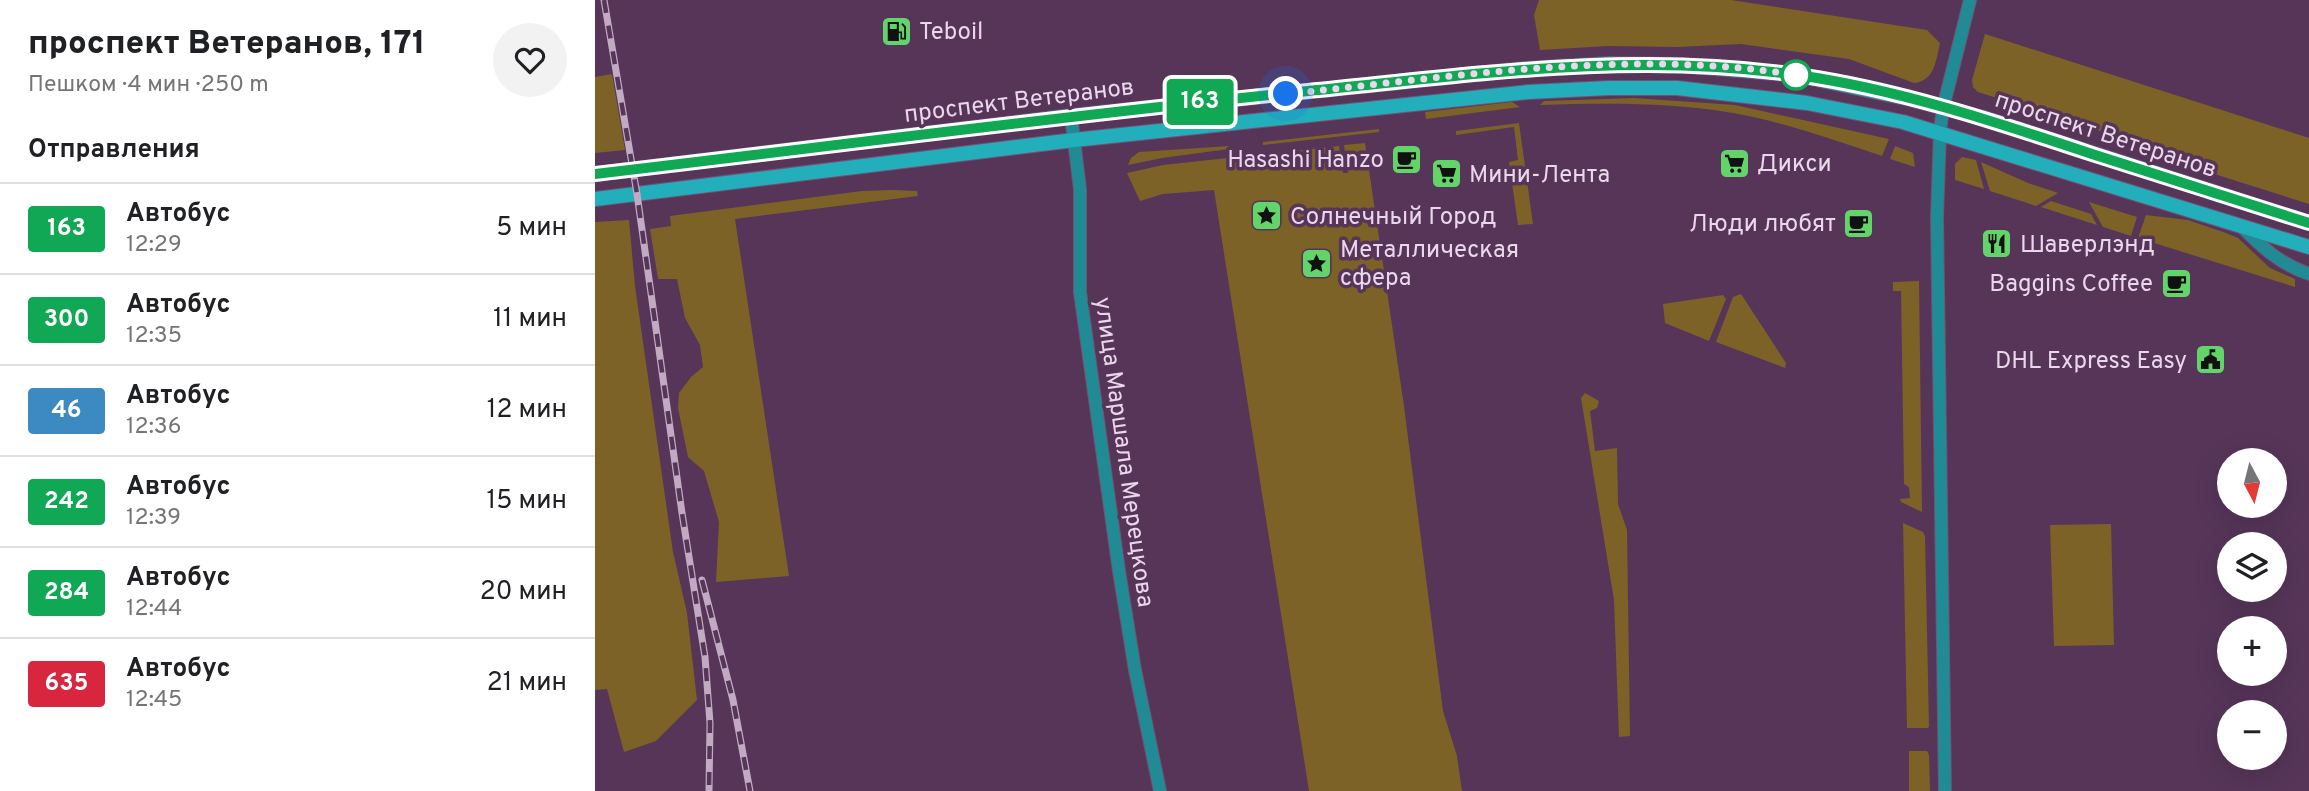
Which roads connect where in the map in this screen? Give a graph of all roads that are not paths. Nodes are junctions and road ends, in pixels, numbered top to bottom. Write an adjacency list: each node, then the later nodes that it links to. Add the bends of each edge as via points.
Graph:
1 (1970, 0): 2 (street)
2 (1943, 108): 3 (main road, проспект Ветеранов, via 1797,75 1609,64); 4 (street); 8 (main road, проспект Ветеранов)
3 (1071, 116): 5 (street, улица Маршала Мерецкова); 6 (main road, проспект Ветеранов)
4 (1940, 131): 5 (main road, проспект Ветеранов, via 1741,94 1609,88 1528,92); 9 (main road, проспект Ветеранов); 13 (street, via 1937,275)
5 (1074, 140): 7 (main road, проспект Ветеранов); 12 (street, улица Маршала Мерецкова, via 1080,189 1080,292 1119,571)
6 (595, 174)
7 (595, 199)
8 (2309, 223)
9 (2241, 226): 10 (main road, проспект Ветеранов); 11 (street, via 2268,253)
10 (2309, 247)
11 (2309, 274)
12 (1160, 791)
13 (1945, 791)

